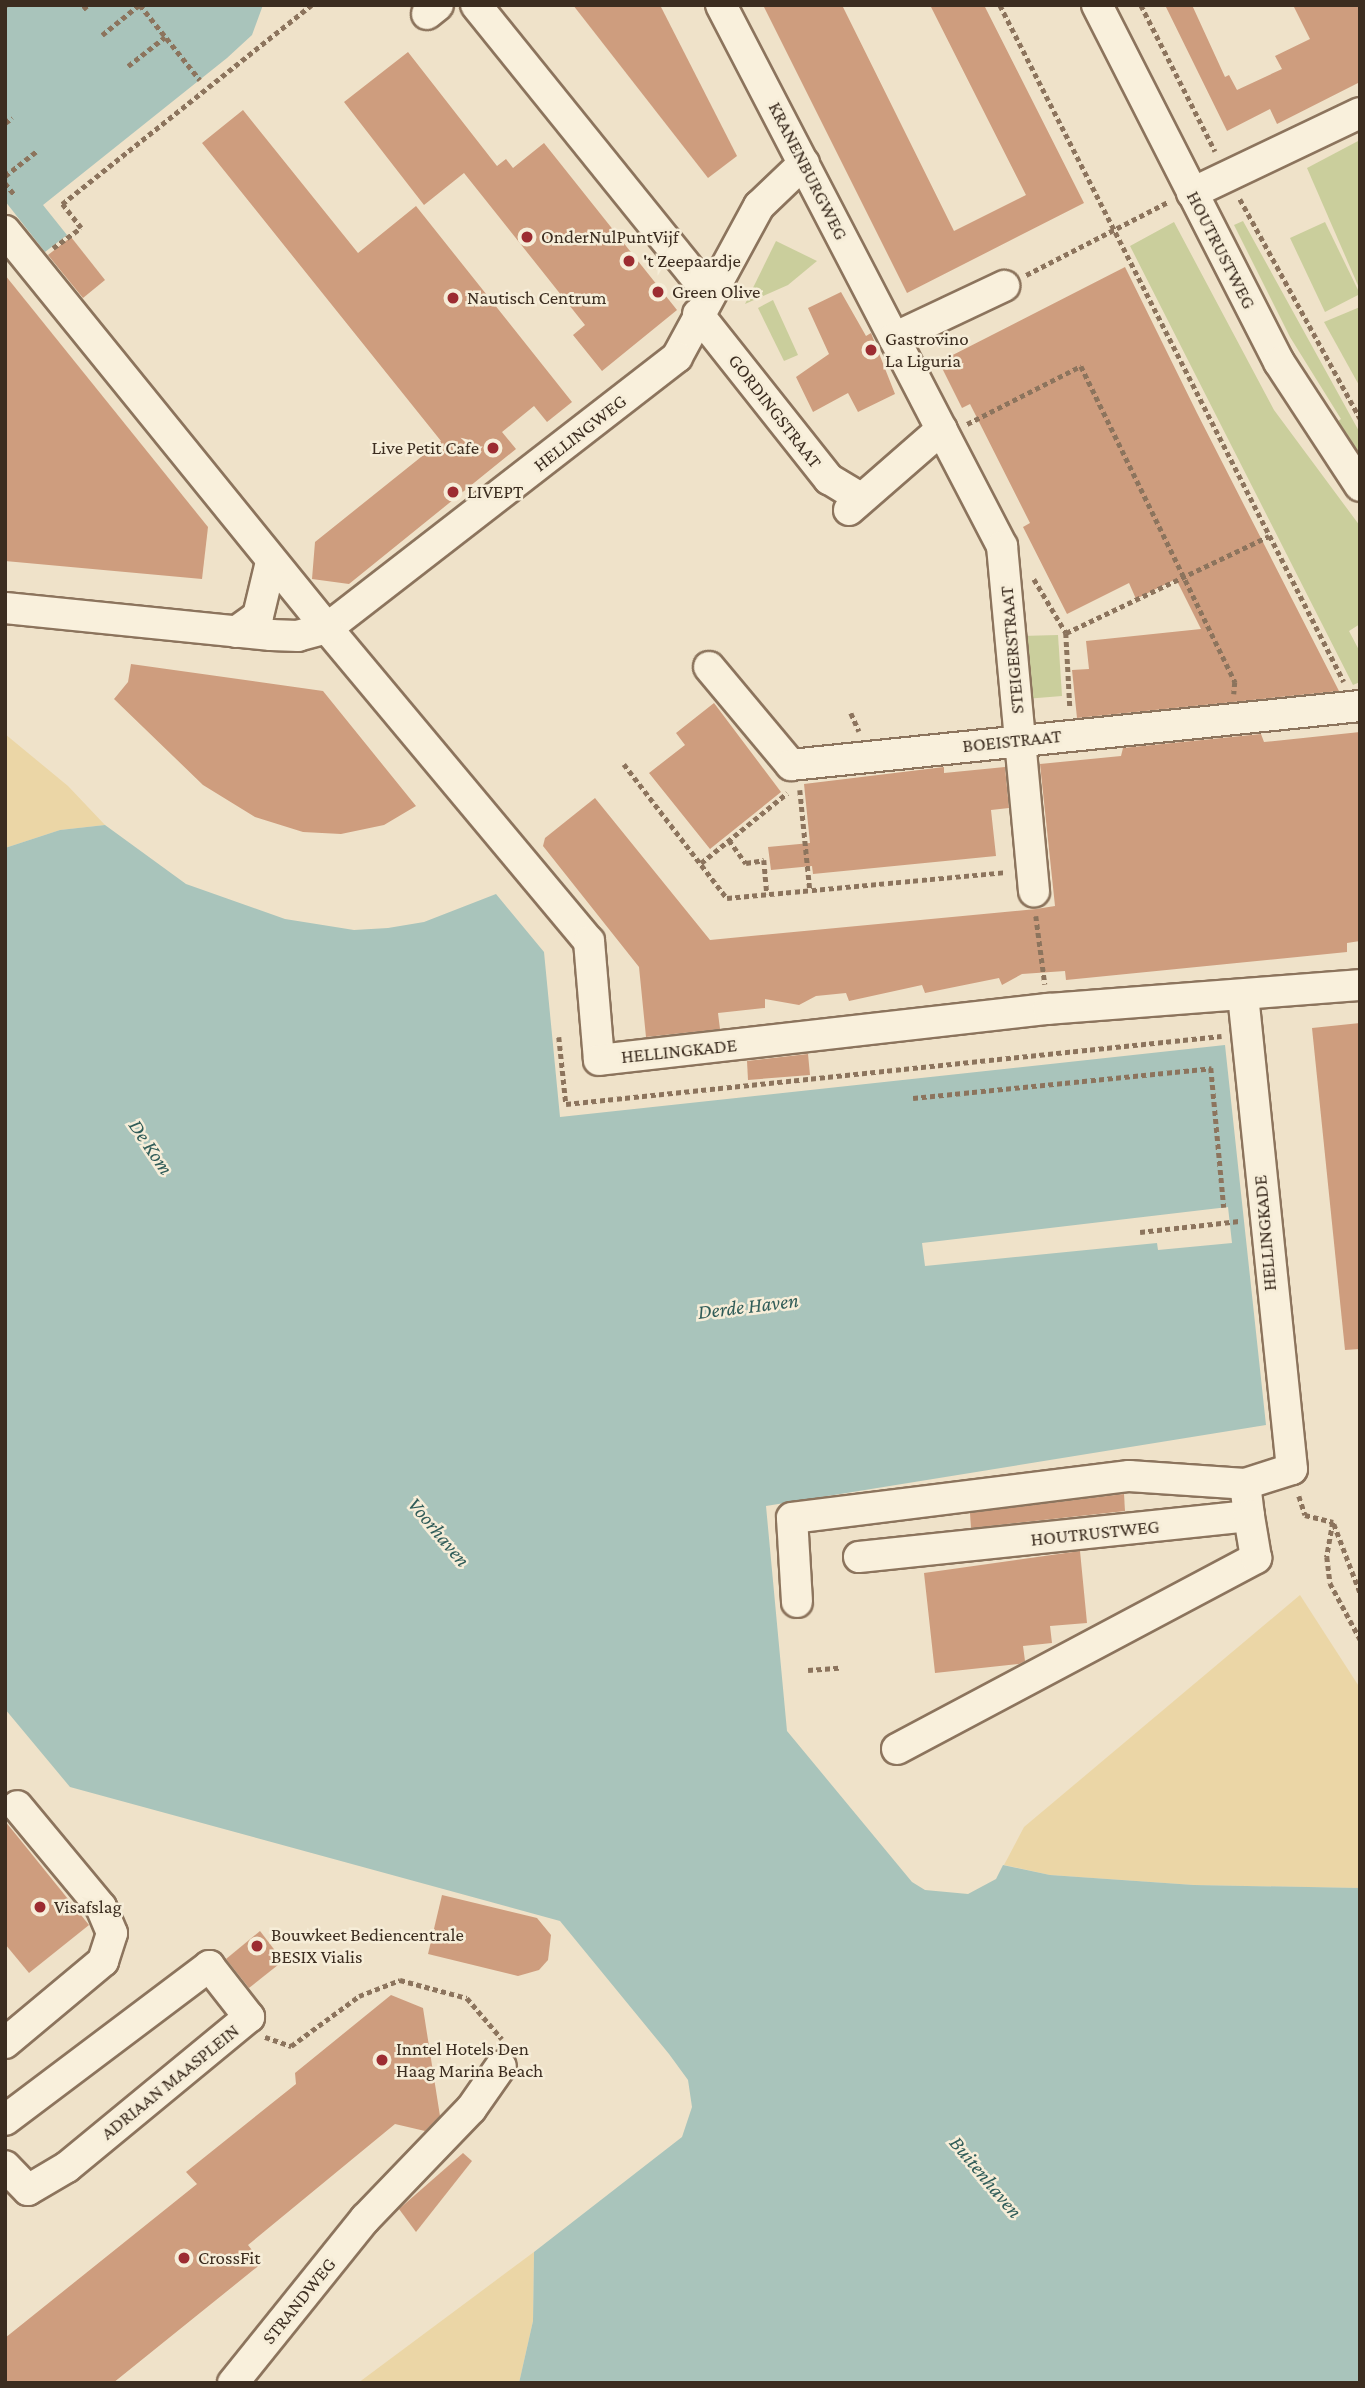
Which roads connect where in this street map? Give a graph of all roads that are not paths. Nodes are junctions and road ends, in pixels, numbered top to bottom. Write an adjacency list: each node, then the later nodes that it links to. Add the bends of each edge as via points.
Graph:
1 (475, 5): 9 (street)
2 (722, 5): 5 (street, KRANENBURGWEG)
3 (1097, 5): 6 (street, HOUTRUSTWEG)
4 (1360, 113): 6 (street, via 1230,179)
5 (804, 163): 9 (street, HELLINGWEG, via 759,206); 10 (street, KRANENBURGWEG)
6 (1192, 193): 12 (street, HOUTRUSTWEG, via 1279,362)
7 (5, 231): 13 (street)
8 (1004, 286): 10 (street)
9 (703, 304): 11 (street, GORDINGSTRAAT, via 829,479 855,504); 15 (street, HELLINGWEG, via 677,357 663,370)
10 (894, 338): 11 (street, KRANENBURGWEG)
11 (942, 429): 19 (street, STEIGERSTRAAT, via 1002,546)
12 (1360, 486)
13 (271, 562): 15 (street); 16 (street, via 258,616)
14 (5, 608): 16 (street, HELLINGWEG)
15 (327, 628): 16 (street, HELLINGWEG, via 298,636); 22 (street, HELLINGKADE, via 590,941 599,1060 1048,1009)
16 (236, 632)
17 (709, 667): 19 (street, BOEISTRAAT, via 791,765)
18 (1358, 706): 19 (street, BOEISTRAAT)
19 (1020, 740): 20 (street, STEIGERSTRAAT)
20 (1033, 881)
21 (1360, 985): 22 (street, HELLINGKADE)
22 (1243, 996): 23 (street, HELLINGKADE, via 1292,1469)
23 (1245, 1484): 24 (street); 26 (street, via 1129,1476 792,1518)
24 (1249, 1516): 25 (street, HOUTRUSTWEG); 27 (street, via 1256,1558)
25 (859, 1557)
26 (797, 1602)
27 (897, 1749)
28 (17, 1806): 29 (street, via 101,1908 112,1933 103,1961)
29 (5, 2043)
30 (501, 2066): 33 (street, STRANDWEG, via 471,2109 365,2219)
31 (5, 2120): 32 (street, ADRIAAN MAASPLEIN, via 209,1966 249,2017 67,2166 28,2190)
32 (5, 2166)
33 (233, 2383)

